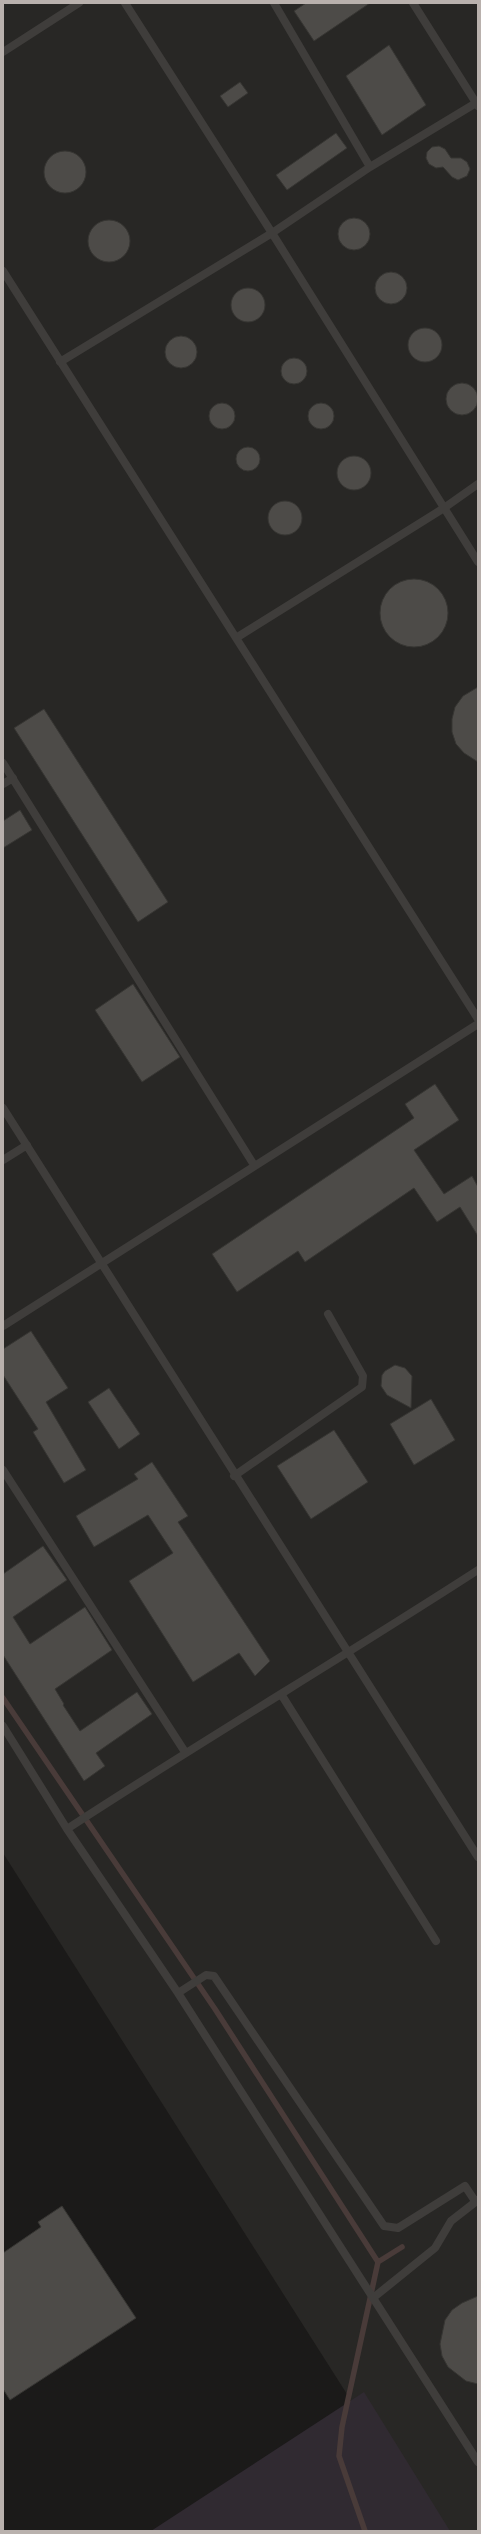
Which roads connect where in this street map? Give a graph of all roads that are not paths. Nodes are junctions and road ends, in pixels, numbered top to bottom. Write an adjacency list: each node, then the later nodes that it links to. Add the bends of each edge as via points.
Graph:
1 (79, 3): 5 (lane)
2 (125, 3): 8 (lane)
3 (274, 3): 7 (lane)
4 (413, 3): 6 (lane)
5 (3, 52)
6 (477, 105): 7 (lane)
7 (370, 166): 8 (lane)
8 (272, 233): 10 (lane); 12 (lane)
9 (3, 272): 10 (lane)
10 (60, 362): 14 (lane)
11 (478, 484): 12 (lane)
12 (444, 508): 13 (lane); 14 (lane)
13 (478, 562)
14 (236, 638): 18 (lane)
15 (3, 763): 16 (lane)
16 (13, 778): 17 (lane); 23 (lane)
17 (3, 784)
18 (478, 1019)
19 (478, 1024): 23 (lane)
20 (3, 1108): 21 (lane)
21 (27, 1145): 22 (lane); 24 (lane)
22 (3, 1160)
23 (254, 1165): 24 (lane)
24 (102, 1264): 26 (lane); 28 (lane)
25 (328, 1314): 28 (lane, via 363,1376 362,1387)
26 (3, 1326)
27 (3, 1470): 33 (lane)
28 (234, 1476): 30 (lane)
29 (478, 1570): 30 (lane)
30 (349, 1653): 31 (lane); 35 (lane)
31 (281, 1694): 33 (lane); 36 (lane)
32 (3, 1726): 34 (lane)
33 (185, 1752): 34 (lane)
34 (67, 1829): 37 (lane)
35 (478, 1857)
36 (436, 1941)
37 (178, 1993): 38 (lane, via 206,1975 214,1976 384,2226 398,2228 465,2186); 39 (lane)
38 (476, 2200): 39 (lane, via 451,2221 435,2248)
39 (373, 2298): 40 (lane)
40 (478, 2462)

